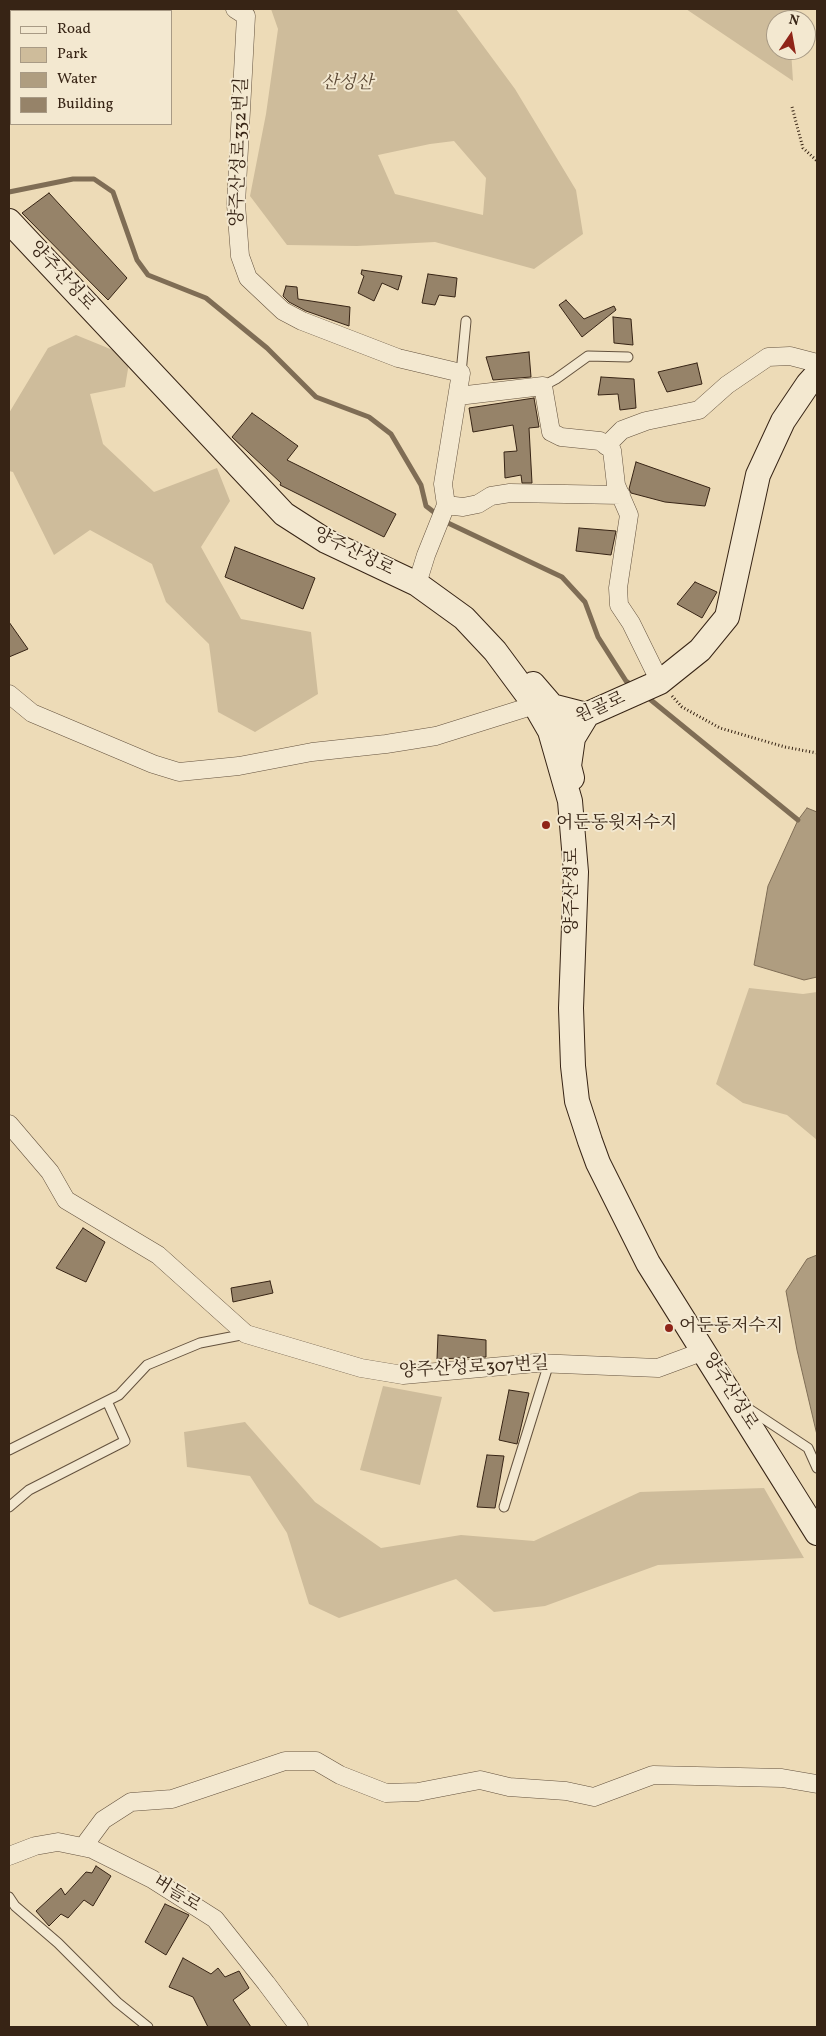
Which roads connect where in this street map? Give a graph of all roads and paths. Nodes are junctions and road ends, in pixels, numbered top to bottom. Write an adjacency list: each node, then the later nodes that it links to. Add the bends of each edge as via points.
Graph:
1 (235, 9): 8 (street, 양주산성로332번길, via 246,16 236,204 240,256 248,278 283,311 302,321 398,358)
2 (792, 106): 3 (path, via 804,148)
3 (817, 161)
4 (9, 221): 15 (street, 양주산성로, via 284,514 326,541)
5 (466, 321): 8 (lane)
6 (628, 357): 10 (lane, via 588,356)
7 (817, 362): 12 (street, via 790,356 768,358 727,385 699,410 646,421 622,430)
8 (461, 373): 11 (street)
9 (817, 374): 17 (street, 원골로, via 783,422 758,475 727,617 700,650)
10 (543, 386): 11 (street); 12 (street, via 551,432 561,437 600,441)
11 (458, 396): 14 (street, via 443,484)
12 (606, 446): 13 (street, via 612,450 616,485)
13 (621, 495): 14 (street, via 510,493 491,496 478,504); 17 (street, via 629,516 618,588 619,605 631,623)
14 (443, 514): 15 (street)
15 (416, 584): 16 (street, 양주산성로, via 464,618)
16 (495, 651): 19 (street, 양주산성로); 20 (street, via 508,657 552,706)
17 (656, 684): 20 (street, 원골로); 22 (path, via 682,706 720,728)
18 (9, 694): 19 (street, via 32,713 179,772 436,736)
19 (535, 706): 21 (street, 양주산성로)
20 (587, 715): 21 (street, 원골로); 23 (street, via 573,738 571,749 569,766 580,816)
21 (550, 731): 23 (street, 양주산성로, via 570,801)
22 (817, 753)
23 (573, 829): 26 (street, 양주산성로, via 576,872 571,1026 577,1101 598,1163 648,1264)
24 (9, 1128): 25 (street, 양주산성로307번길, via 50,1172 66,1200 158,1255)
25 (246, 1334): 27 (street, 양주산성로307번길, via 360,1368 403,1375); 29 (lane, 양주산성로307번길, via 200,1343 148,1364 118,1396)
26 (704, 1351): 27 (street, 양주산성로307번길, via 658,1368); 28 (street, 양주산성로)
27 (549, 1364): 33 (lane)
28 (734, 1398): 31 (lane, via 808,1448); 34 (street, 양주산성로)
29 (107, 1401): 30 (lane, 양주산성로307번길); 32 (lane, via 125,1441 29,1490)
30 (9, 1450)
31 (817, 1468)
32 (9, 1507)
33 (504, 1507)
34 (817, 1533)
35 (817, 1784): 36 (street, via 782,1778 652,1776 594,1797 566,1791 509,1787 480,1780 418,1792 386,1793 340,1775 316,1761 285,1761 172,1799 131,1802 104,1820)
36 (83, 1847): 37 (street, 버들로, via 58,1842 34,1846); 40 (street, 버들로, via 152,1879 214,1919)
37 (9, 1856)
38 (9, 1897): 39 (lane, via 117,2002)
39 (148, 2027)
40 (299, 2027)

